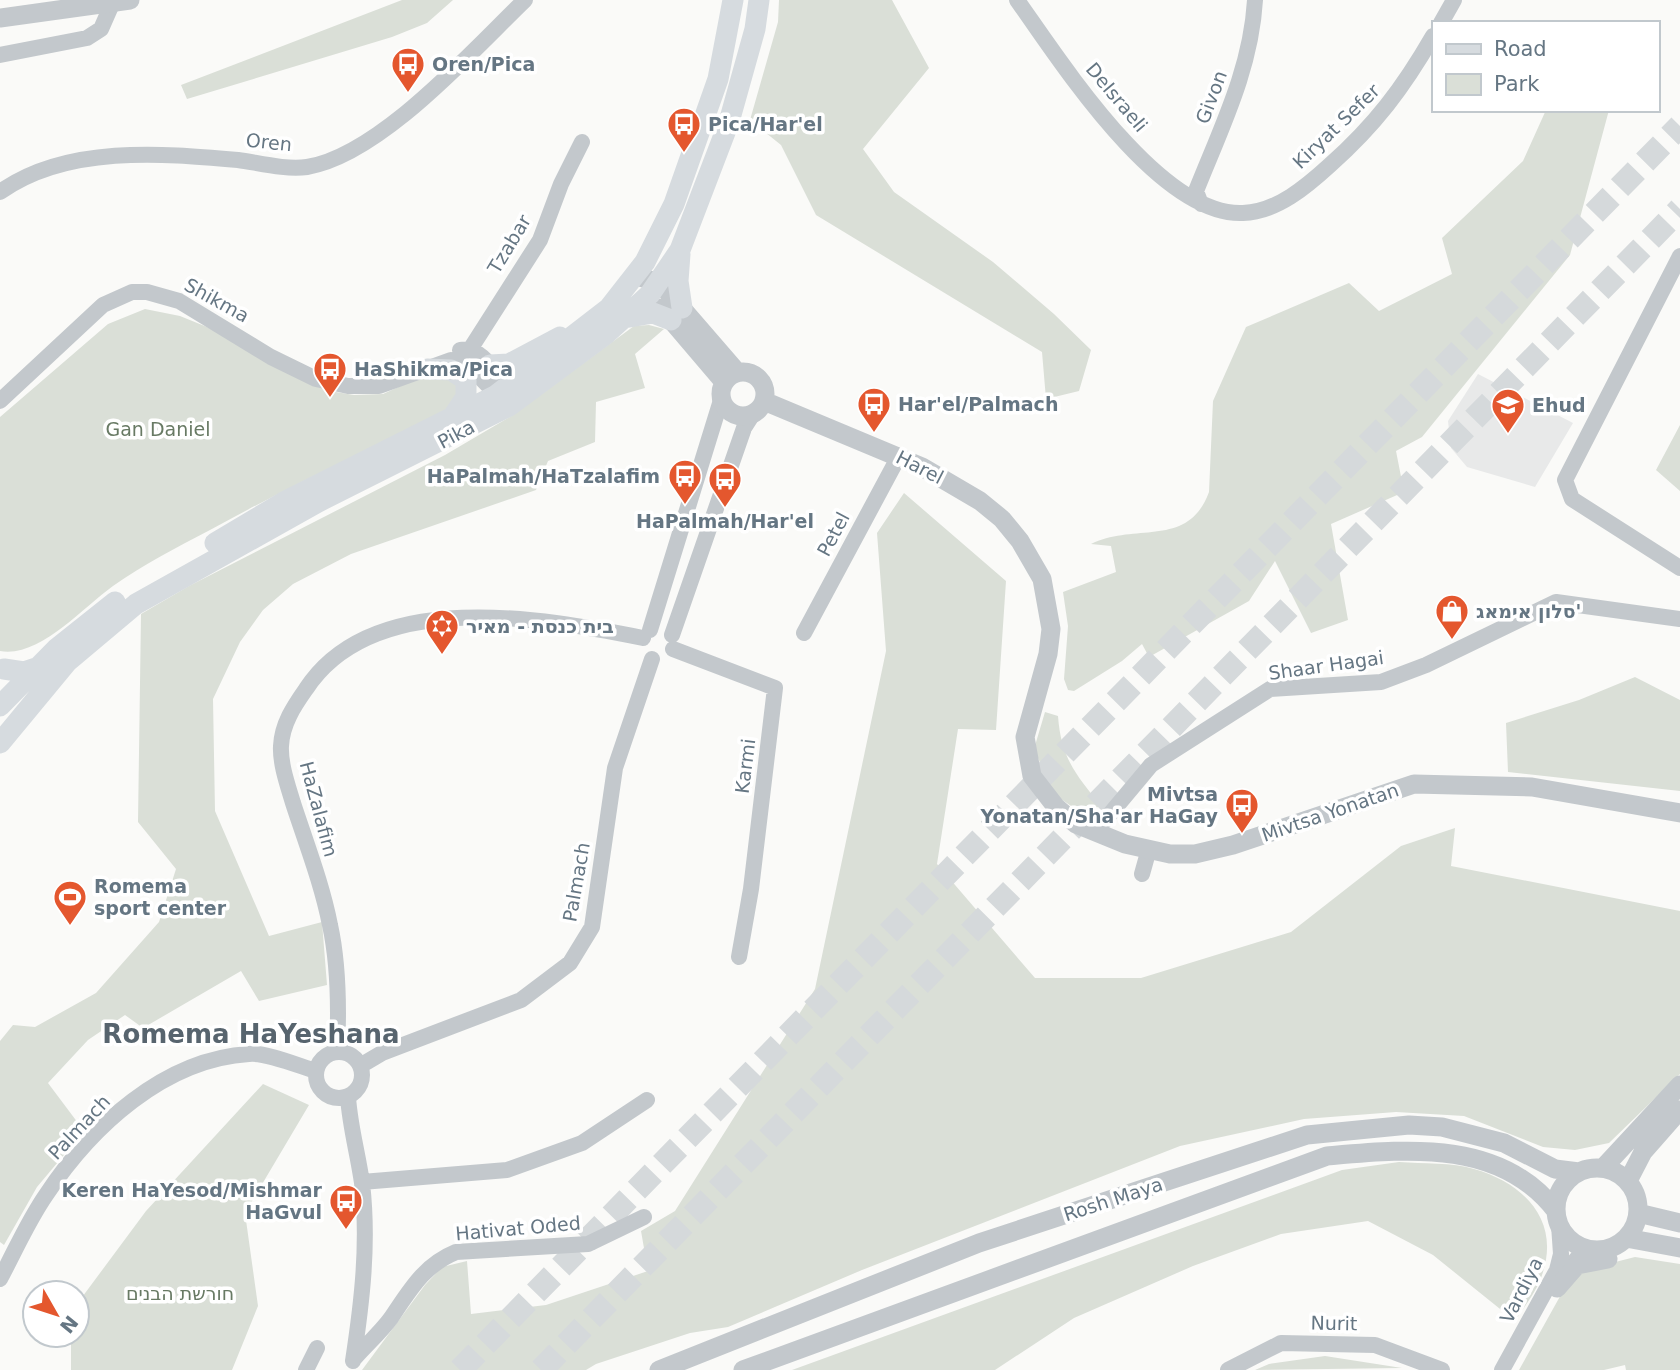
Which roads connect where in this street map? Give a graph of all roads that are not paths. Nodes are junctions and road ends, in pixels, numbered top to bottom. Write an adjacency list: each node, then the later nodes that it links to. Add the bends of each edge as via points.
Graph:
1 (525, 0): 13 (street, Oren, via 431,90 354,150 306,167 109,155 23,176)
2 (733, 0): 17 (main road, Pika, via 718,79 692,159 656,246)
3 (759, 0): 15 (main road, Pika, via 729,122)
4 (1017, 0): 14 (street, DeIsraeli, via 1076,83 1140,158)
5 (1255, 0): 14 (street, Givon, via 1239,88 1196,191)
6 (1454, 0): 9 (street)
7 (121, 2): 8 (street); 11 (street, via 101,29 87,38)
8 (0, 18)
9 (1442, 21)
10 (1432, 38): 14 (street, Kiryat Sefer, via 1393,101 1311,183 1256,211 1230,213)
11 (0, 55)
12 (582, 142): 22 (street, Tzabar, via 540,240)
13 (0, 192)
14 (1201, 204)
15 (680, 250): 18 (main road, Pika); 19 (main road)
16 (1680, 256): 32 (street, via 1564,480 1572,499)
17 (636, 276): 18 (street); 21 (main road, Pika)
18 (655, 289): 19 (street); 20 (main road, Pika)
19 (676, 314): 20 (main road); 25 (street)
20 (624, 318): 27 (main road, Pika)
21 (591, 323): 23 (main road, via 509,364); 27 (main road, Pika)
22 (466, 355): 23 (street, via 481,354); 24 (street, Shikma); 26 (street, via 445,352); 27 (street)
23 (490, 365): 27 (street)
24 (427, 369): 26 (street, Shikma, via 389,384); 30 (main road, via 451,370 468,386 461,407)
25 (727, 385): 29 (street, via 734,414); 29 (street, via 748,373 760,380 765,391); 36 (street)
26 (359, 386): 28 (street, Shikma, via 316,379 179,301 132,292 89,316)
27 (503, 397): 30 (main road, Pika); 40 (main road, Pika, via 136,604 67,662)
28 (0, 401)
29 (758, 407): 31 (street, Harel); 37 (street, via 744,428)
30 (447, 422): 39 (main road, Pika, via 284,502 124,596)
31 (899, 456): 33 (street, Harel, via 951,483 1002,519); 35 (street, Petel)
32 (1680, 568)
33 (1042, 579): 43 (street, Mivtsa Yonatan, via 1051,629 1025,737 1032,776 1056,807 1076,824)
34 (1680, 619): 43 (street, Shaar Hagai, via 1556,602 1381,682 1270,690 1151,765)
35 (804, 633)
36 (646, 634): 37 (street, via 664,629); 38 (street, via 643,648); 47 (street, HaZalafim, via 509,617 435,620 352,645 316,673 288,715 281,747 330,926 339,1014)
37 (673, 642): 38 (street, via 662,659); 46 (street, Karmi, via 775,688)
38 (652, 659): 48 (street, Palmach, via 615,768 592,927 570,963 521,1000 382,1053)
39 (4, 688): 40 (street)
40 (32, 702): 41 (main road, Pika)
41 (0, 743)
42 (1680, 813): 44 (street, Mivtsa Yonatan, via 1532,787 1414,784 1233,845 1195,854)
43 (1095, 832): 44 (street, Mivtsa Yonatan)
44 (1149, 849): 45 (street)
45 (1142, 874)
46 (739, 957)
47 (337, 1052): 48 (street, via 352,1056); 49 (street, via 322,1059)
48 (360, 1066): 51 (street, via 362,1082)
49 (316, 1071): 51 (street, via 317,1084 326,1095); 65 (street, Palmach, via 251,1053 196,1065 156,1085 124,1108 46,1195)
50 (1680, 1085): 54 (street)
51 (348, 1097): 57 (street)
52 (647, 1100): 57 (street, via 582,1143 508,1170)
53 (1680, 1110): 56 (street, via 1643,1152)
54 (1604, 1168): 55 (street); 56 (street)
55 (1579, 1172): 60 (street, via 1562,1188); 70 (street, Rosh Maya, via 1555,1169 1504,1143 1442,1128 1409,1125 1307,1135 967,1248)
56 (1628, 1181): 58 (street, via 1638,1201)
57 (362, 1182): 68 (street, via 365,1275)
58 (1638, 1213): 61 (street); 62 (street)
59 (644, 1217): 68 (street, Hativat Oded, via 588,1244 456,1252 439,1259 424,1271)
60 (1558, 1218): 64 (street, via 1567,1237); 71 (street, Rosh Maya, via 1543,1194 1511,1171 1479,1159 1442,1150 1403,1149 1327,1156); 74 (street, Vardiya, via 1561,1254 1557,1270)
61 (1680, 1223)
62 (1631, 1239): 63 (street); 64 (street, via 1605,1249); 66 (street, via 1613,1257 1577,1265)
63 (1680, 1248)
64 (1585, 1249): 66 (street, Vardiya)
65 (0, 1279)
66 (1558, 1288): 75 (street, Vardiya)
67 (317, 1348): 69 (street)
68 (352, 1365)
69 (306, 1370)
70 (659, 1370)
71 (743, 1370)
72 (1228, 1370): 73 (street, Nurit, via 1281,1343 1375,1346)
73 (1442, 1370)
74 (1502, 1370)
75 (1513, 1370)

